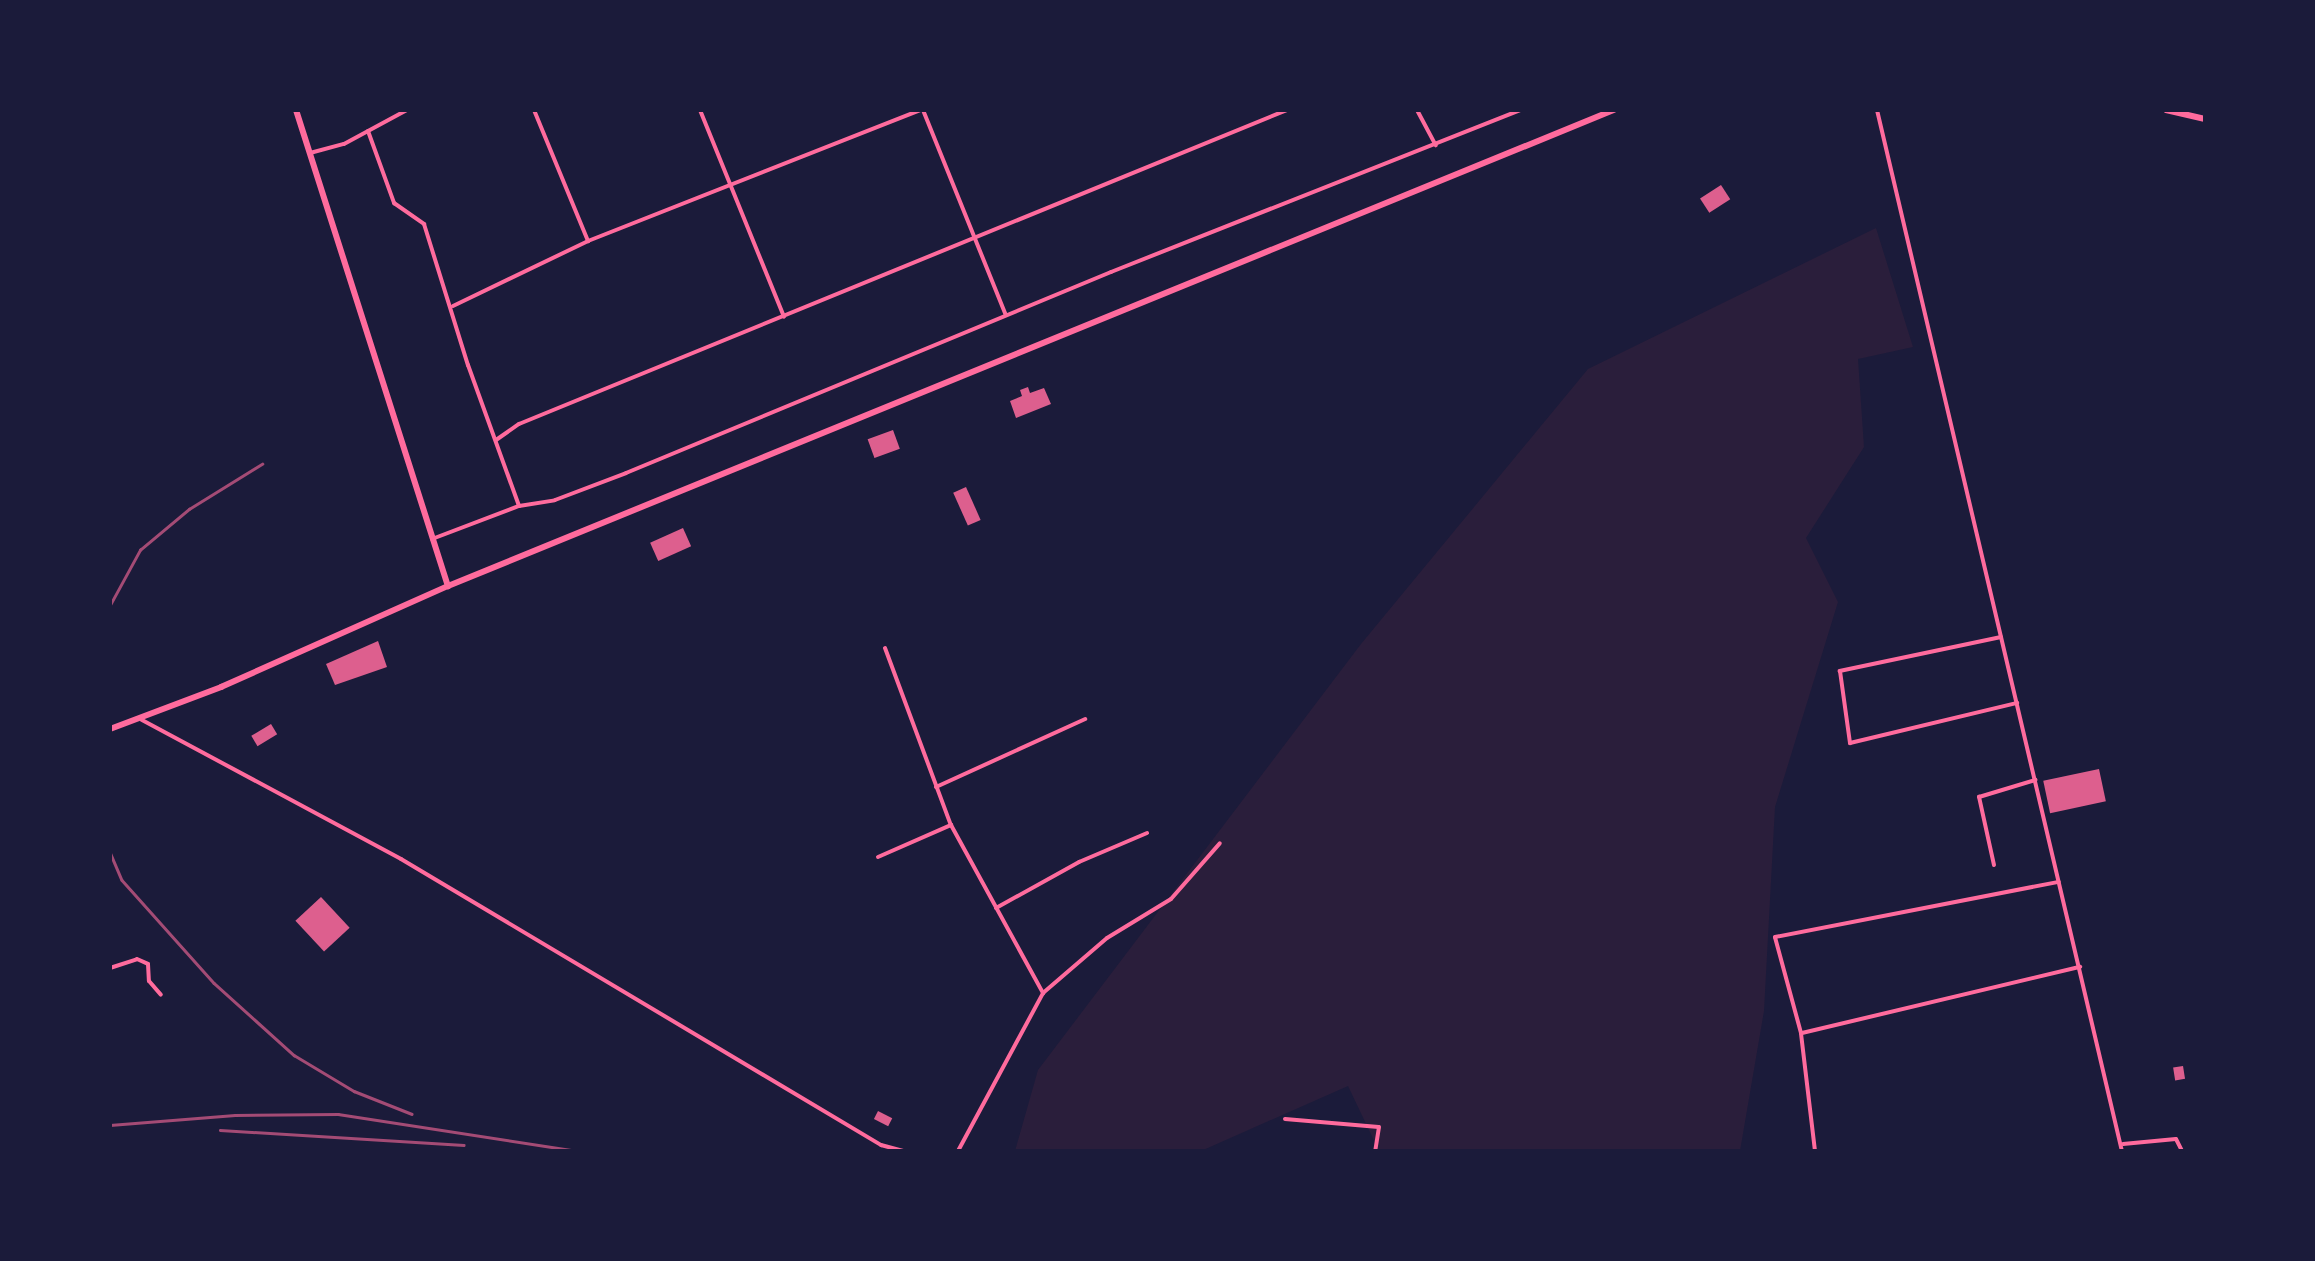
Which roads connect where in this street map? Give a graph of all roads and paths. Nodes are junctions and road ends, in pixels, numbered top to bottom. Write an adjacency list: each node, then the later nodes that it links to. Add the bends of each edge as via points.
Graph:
1 (296, 110): 17 (main road)
2 (382, 110): 13 (street)
3 (407, 110): 13 (street)
4 (534, 110): 20 (street)
5 (700, 110): 18 (street)
6 (922, 110): 18 (street); 19 (street)
7 (1287, 110): 19 (street)
8 (1418, 110): 16 (street)
9 (1520, 110): 16 (street)
10 (1614, 110): 27 (main road)
11 (1877, 110): 28 (street)
12 (2166, 110): 14 (main road)
13 (384, 119): 15 (street)
14 (2205, 119)
15 (368, 131): 17 (street); 21 (street, via 394,204 424,224)
16 (1436, 146): 22 (street)
17 (310, 154): 26 (main road)
18 (728, 184): 20 (street); 23 (street)
19 (974, 240): 22 (street); 23 (street)
20 (588, 241): 21 (street)
21 (453, 306): 24 (street)
22 (1006, 315): 25 (street, via 626,473)
23 (784, 317): 24 (street, via 518,424)
24 (496, 440): 25 (street)
25 (519, 506): 26 (street)
26 (432, 539): 27 (main road)
27 (448, 586): 32 (main road)
28 (2002, 637): 30 (street); 30 (street, via 1840,671 1850,744)
29 (884, 648): 35 (street)
30 (2017, 703): 34 (street)
31 (1085, 718): 35 (street)
32 (141, 719): 33 (main road); 49 (street, via 402,858 818,1103)
33 (110, 729)
34 (2036, 780): 40 (street, via 1979,797); 41 (street)
35 (936, 787): 36 (street)
36 (950, 826): 39 (street); 42 (street)
37 (1147, 833): 42 (street)
38 (1220, 843): 45 (street, via 1172,899 1108,938)
39 (878, 857)
40 (1994, 865)
41 (2060, 882): 43 (street); 47 (street, via 1774,936)
42 (996, 908): 45 (street)
43 (2080, 967): 47 (street); 50 (street)
44 (110, 968): 46 (street, via 136,960 148,964 149,981)
45 (1043, 994): 52 (street)
46 (160, 995)
47 (1801, 1033): 54 (street)
48 (1285, 1119): 53 (street, via 1378,1128)
49 (881, 1148): 51 (street)
50 (2122, 1148): 55 (street, via 2176,1139)
51 (903, 1151)
52 (958, 1151)
53 (1376, 1151)
54 (1815, 1151)
55 (2182, 1151)

